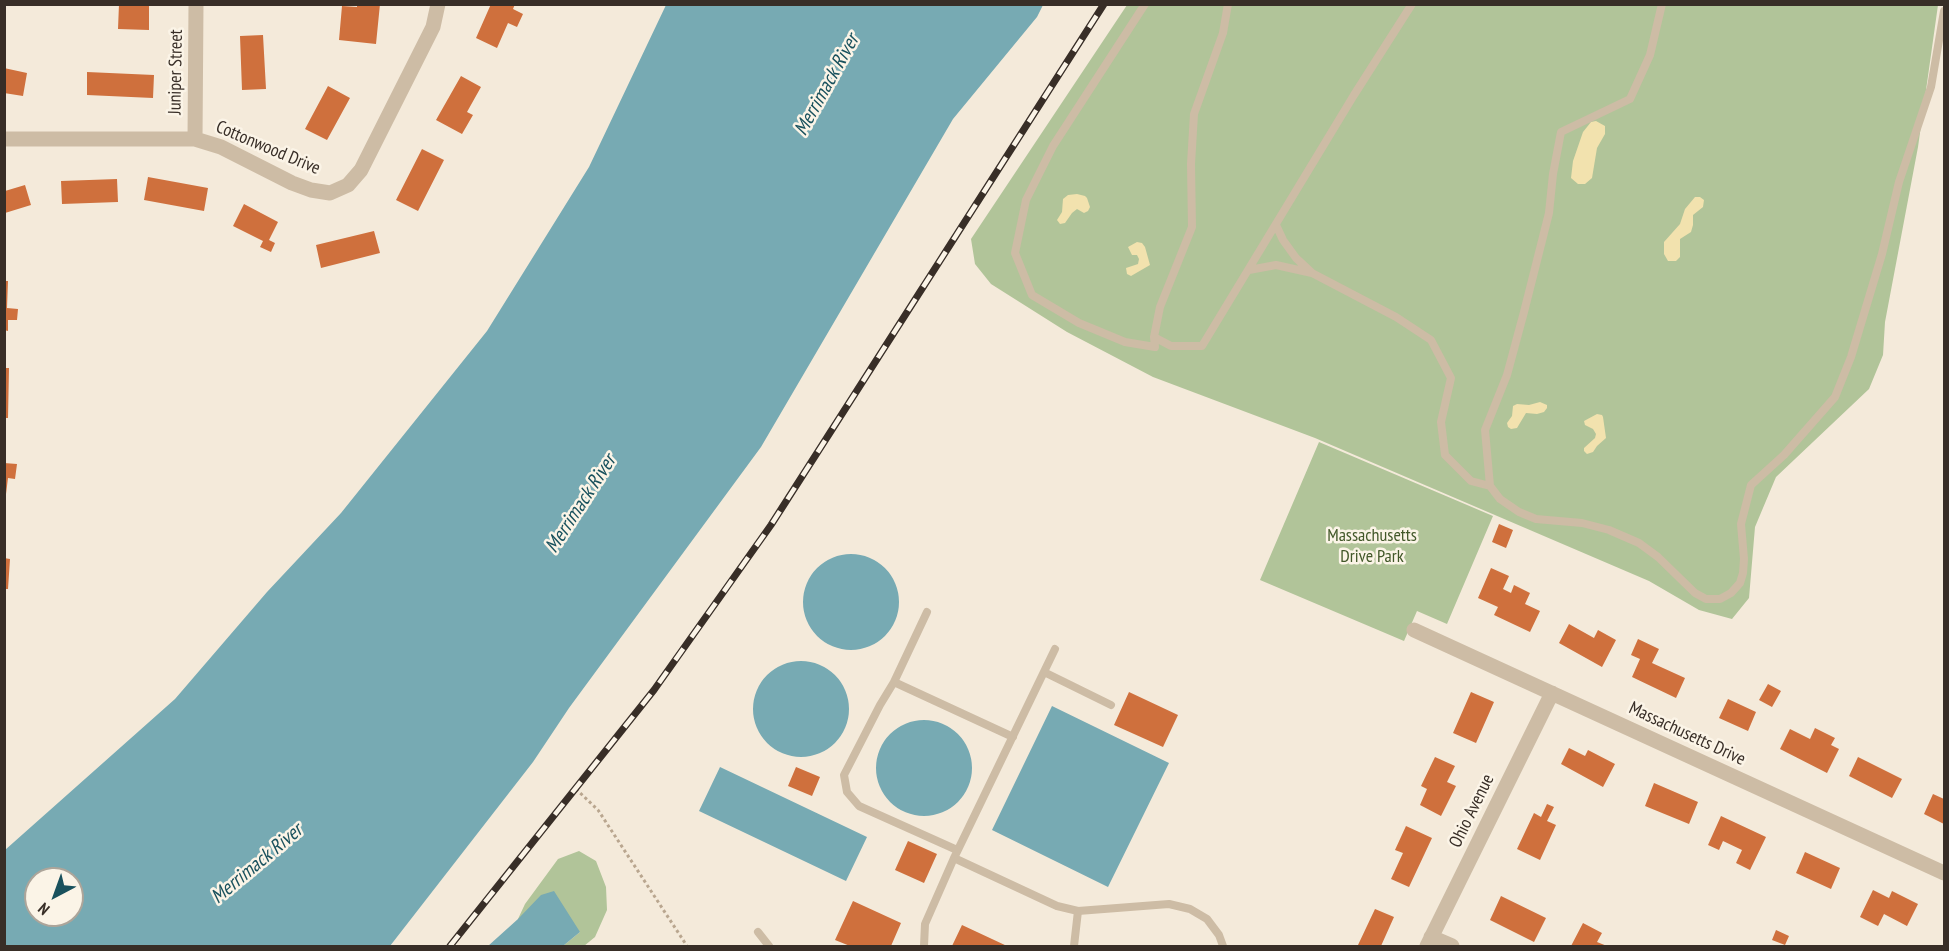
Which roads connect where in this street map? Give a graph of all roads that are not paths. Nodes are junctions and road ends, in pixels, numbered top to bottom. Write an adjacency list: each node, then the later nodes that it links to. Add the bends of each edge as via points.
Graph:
1 (196, 4): 9 (street, Juniper Street)
2 (438, 4): 9 (street, Cottonwood Drive, via 433,27 361,170 348,185 330,193 311,190 221,147)
3 (1145, 4): 13 (lane, via 1053,146 1026,200 1015,253 1032,295 1079,323 1125,342 1155,347)
4 (1228, 4): 13 (lane, via 1223,33 1194,114 1192,227 1160,307)
5 (1412, 4): 10 (lane)
6 (1662, 4): 14 (lane, via 1650,55 1630,99 1561,132 1549,213 1524,312 1507,375 1485,430)
7 (1944, 11): 14 (lane, via 1931,87 1899,182 1851,357 1835,397 1784,455 1751,485 1741,524 1743,573 1731,593 1719,599 1706,599 1639,543 1582,523 1536,519 1500,499)
8 (4, 139): 9 (street, Cottonwood Drive)
9 (195, 139)
10 (1276, 225): 11 (lane); 12 (lane, via 1296,258)
11 (1249, 270): 12 (lane, via 1276,265); 13 (lane, via 1202,346 1171,346)
12 (1312, 273): 14 (lane, via 1431,340 1451,378 1441,422 1445,455 1471,481)
13 (1154, 337)
14 (1490, 486)
15 (927, 612): 19 (lane)
16 (1414, 630): 20 (street, Massachusetts Drive)
17 (1055, 649): 18 (lane)
18 (1044, 672): 21 (lane); 22 (lane)
19 (894, 682): 22 (lane); 23 (lane, via 844,775 847,792 859,806)
20 (1552, 693): 24 (street, Massachusetts Drive); 27 (street, Ohio Avenue)
21 (1111, 705)
22 (1013, 737): 23 (lane)
23 (956, 854): 25 (lane, via 1057,906); 29 (lane, via 925,924)
24 (1944, 873)
25 (1077, 911): 30 (lane); 31 (lane, via 1169,904 1190,909 1207,919)
26 (758, 932): 28 (lane)
27 (1429, 942): 32 (street)
28 (769, 946)
29 (924, 946)
30 (1074, 946)
31 (1223, 946)
32 (1452, 946)

